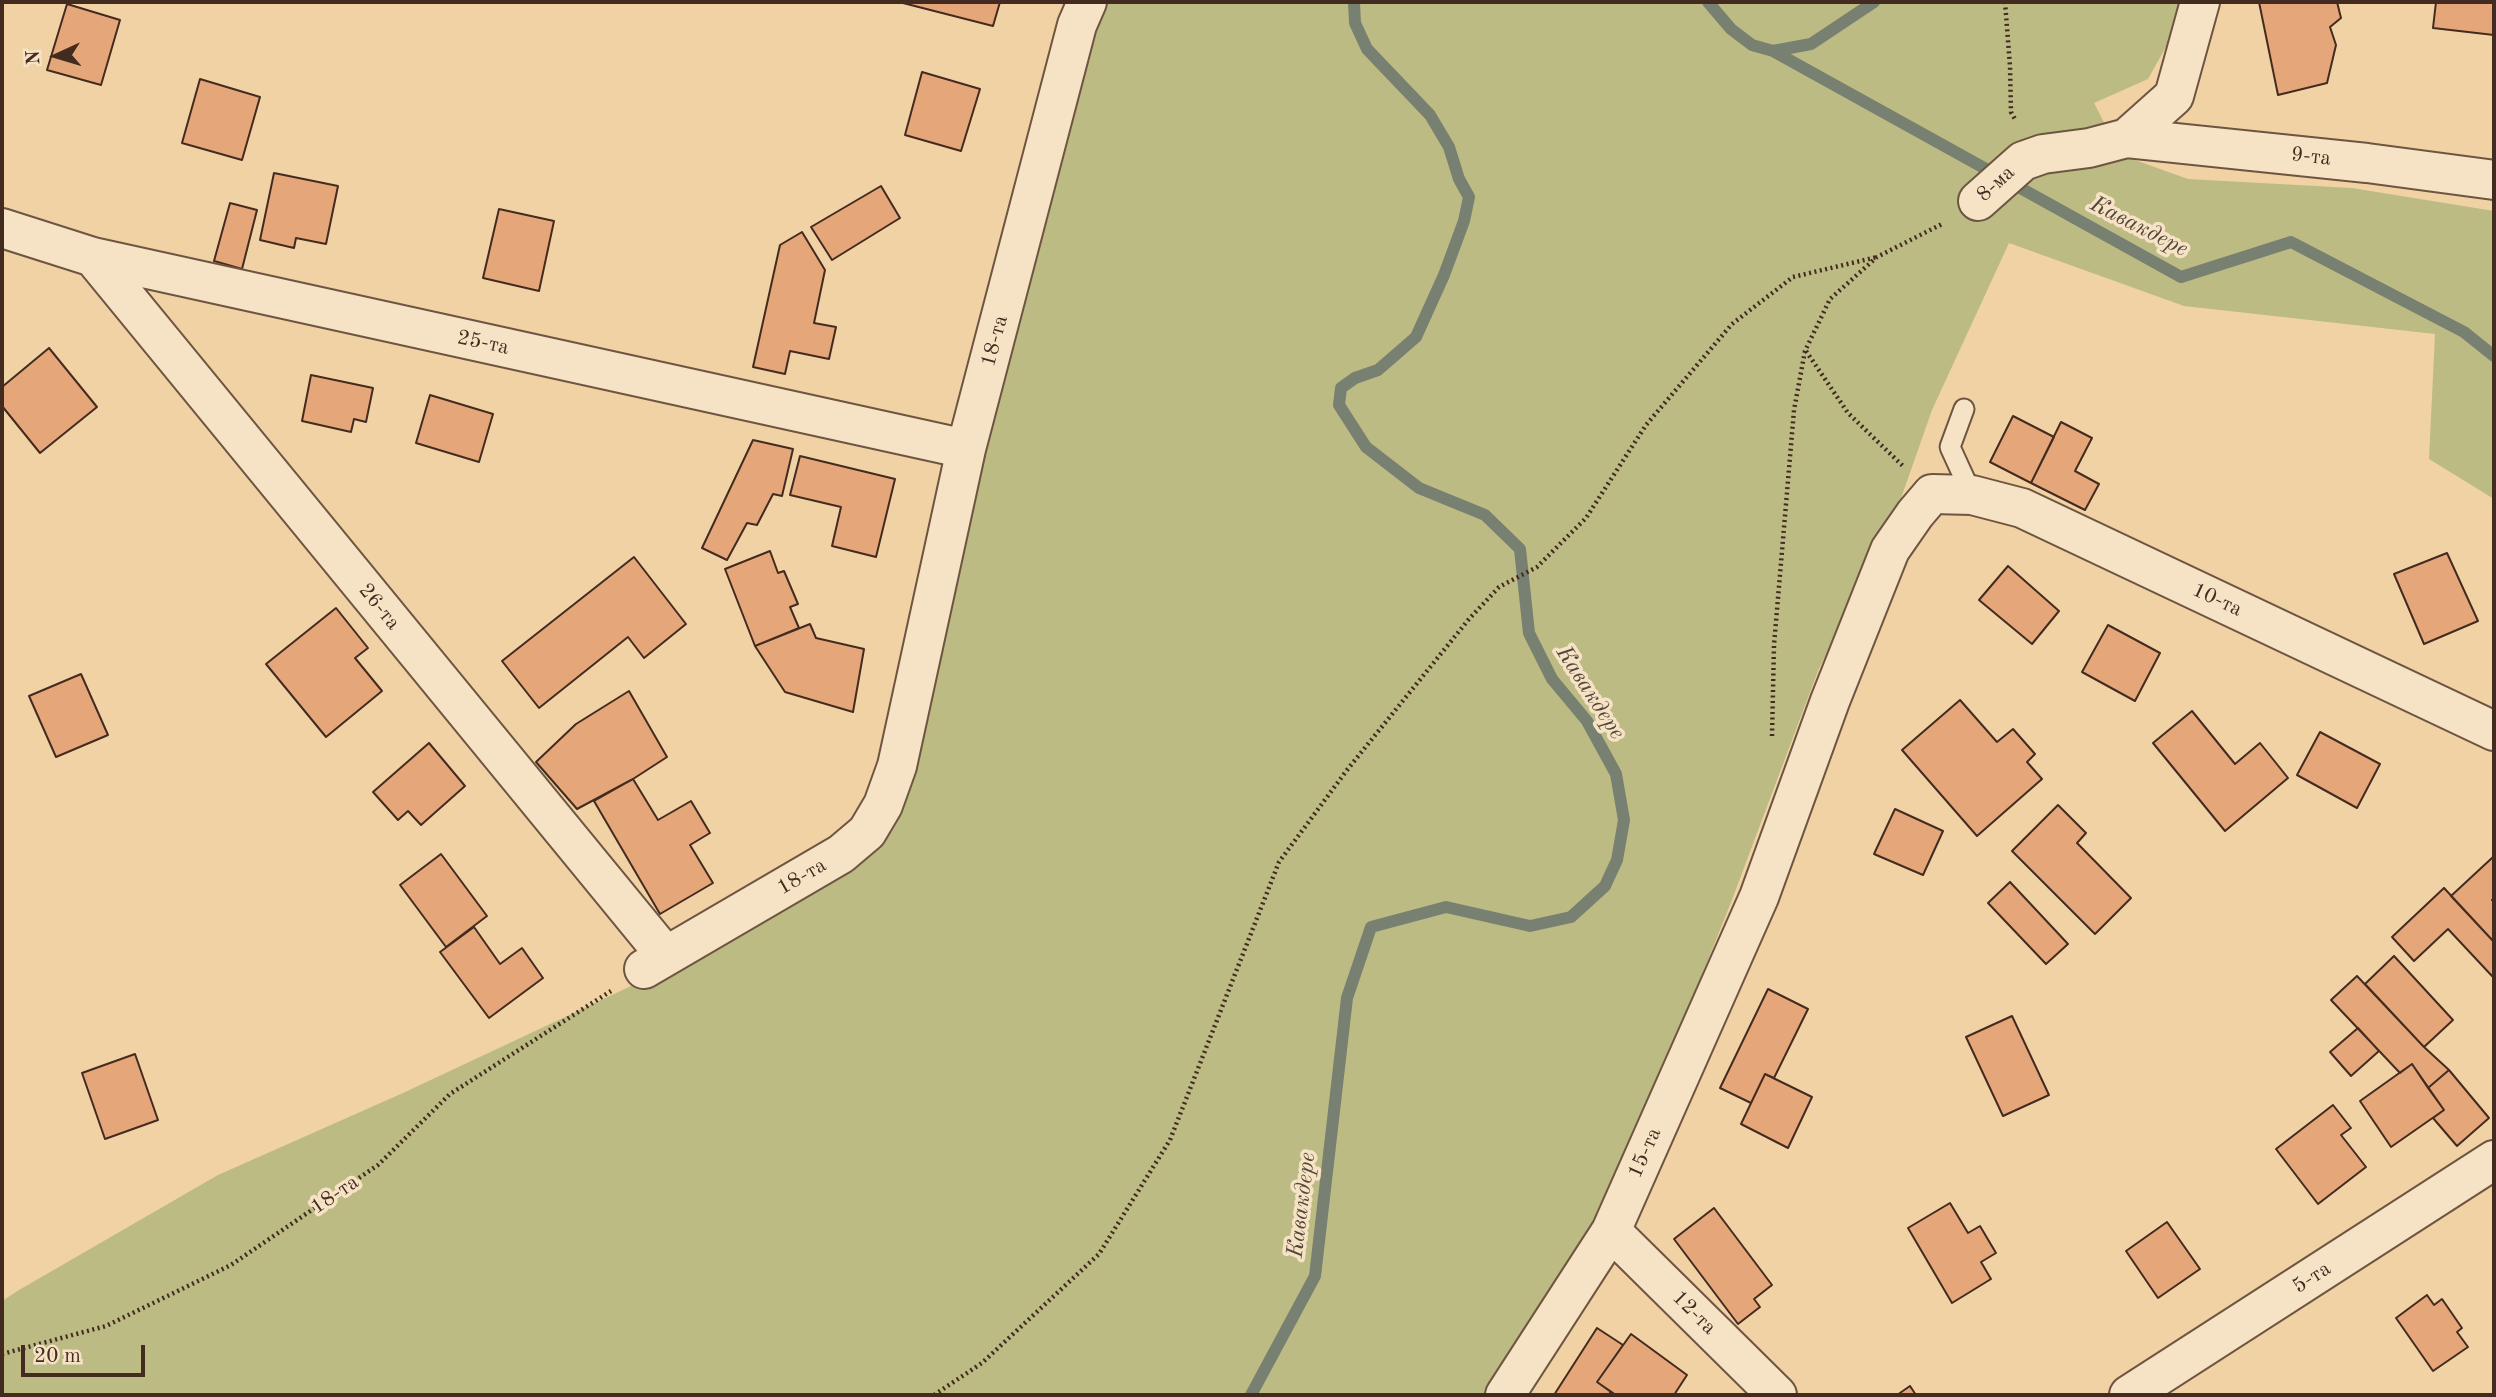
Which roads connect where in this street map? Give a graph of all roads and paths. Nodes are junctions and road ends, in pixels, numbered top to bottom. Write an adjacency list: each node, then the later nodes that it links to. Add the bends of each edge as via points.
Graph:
1 (1087, 2): 13 (street, 18-та, via 1077,25)
2 (2004, 2): 5 (path, via 2011,112)
3 (2200, 2): 4 (street, via 2174,96)
4 (2127, 138): 5 (street); 6 (street, 9-та)
5 (2033, 158): 7 (street, 8-ма)
6 (2494, 180)
7 (1978, 201): 10 (path, 8-ма, via 1962,214)
8 (2, 228): 9 (street, 25-та)
9 (93, 257): 13 (street, 25-та); 18 (street, 26-та)
10 (1877, 257): 11 (path, 8-ма, via 1830,299); 22 (path, via 1793,276 1732,324 1646,425 1586,518 1536,567 1499,587 1469,619 1279,862 1170,1140 1099,1254 982,1363)
11 (1805, 351): 15 (path, via 1848,413); 17 (path, 8-ма, via 1794,410 1774,645)
12 (1964, 409): 14 (lane, via 1950,447)
13 (967, 449): 18 (street, 18-та, via 897,766 883,806 867,832 841,854)
14 (1972, 495): 15 (street, 10-та); 16 (street, 10-та, via 2022,508)
15 (1923, 504): 20 (street, 15-та, via 1890,550 1759,897)
16 (2494, 731)
17 (1772, 738)
18 (655, 963): 21 (path, 18-та, via 450,1094 378,1165 231,1265 106,1326)
19 (2494, 1160): 25 (street, 5-та)
20 (1611, 1231): 23 (street, 15-та); 24 (street, 12-та)
21 (2, 1354)
22 (934, 1395)
23 (1505, 1395)
24 (1777, 1395)
25 (2129, 1395)

